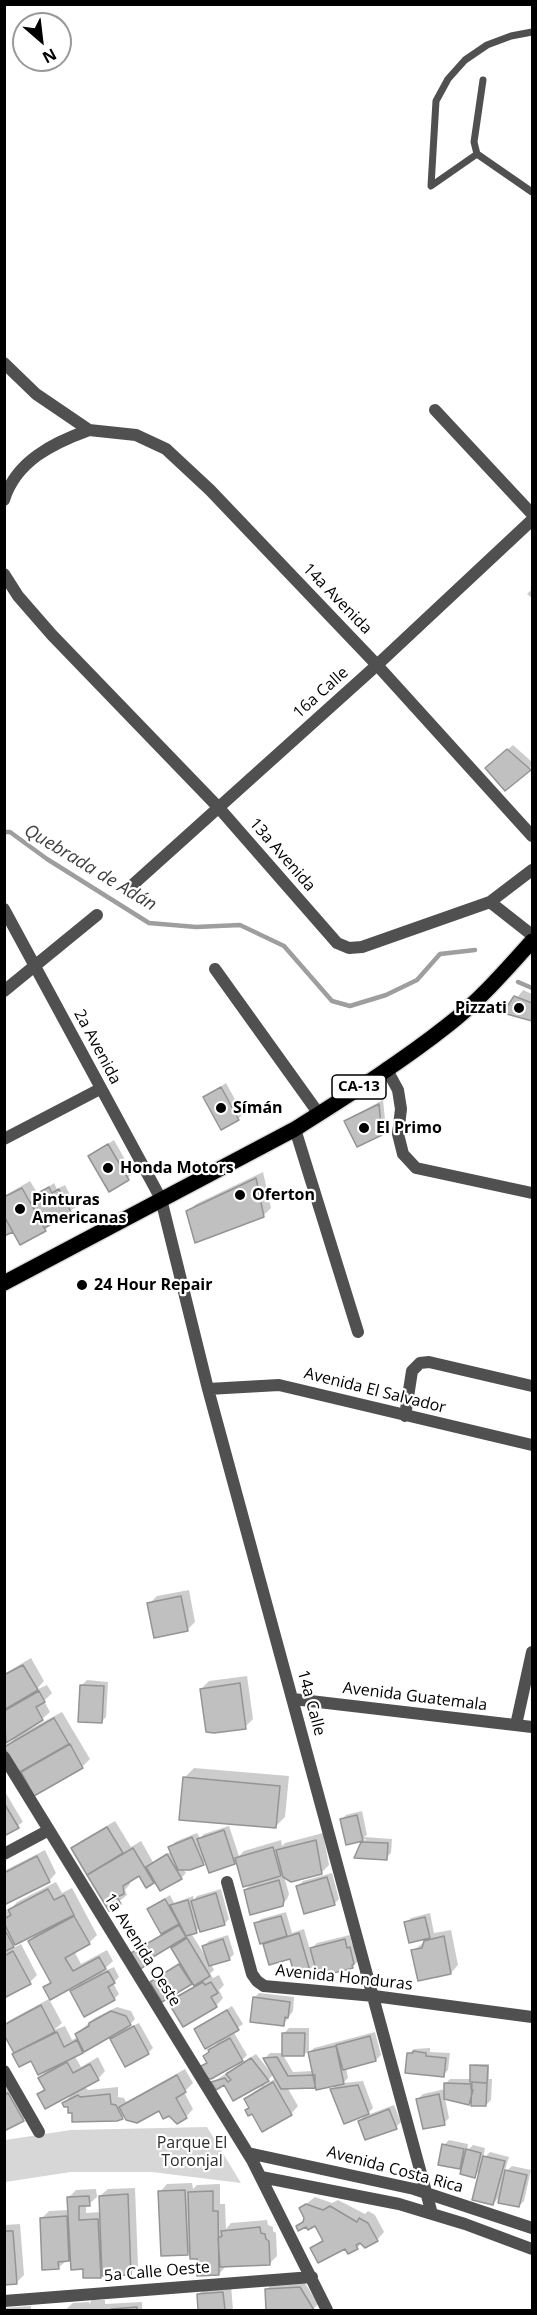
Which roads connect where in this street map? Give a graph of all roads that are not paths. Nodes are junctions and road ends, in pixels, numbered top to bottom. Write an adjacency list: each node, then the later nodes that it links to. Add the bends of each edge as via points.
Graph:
1 (532, 32): 3 (lane, via 486,45 465,60 436,101 431,186)
2 (483, 80): 3 (lane, via 474,141)
3 (477, 154): 4 (lane)
4 (532, 192)
5 (4, 363): 7 (street, via 36,394)
6 (435, 410): 9 (street)
7 (89, 430): 8 (street, via 58,441 24,465); 12 (street, 14a Avenida, via 136,435 166,449)
8 (4, 500)
9 (532, 514)
10 (532, 520): 12 (street, 16a Calle)
11 (4, 574): 13 (street, 13a Avenida, via 52,635)
12 (377, 665): 13 (street, 16a Calle); 14 (street, 14a Avenida)
13 (219, 808): 16 (street, 16a Calle); 17 (street, 13a Avenida, via 332,939 343,946 362,947)
14 (532, 836)
15 (532, 870): 17 (street, 13a Avenida)
16 (128, 889)
17 (490, 902): 20 (street)
18 (4, 909): 22 (street, 2a Avenida)
19 (97, 915): 22 (street)
20 (532, 935)
21 (532, 940): 25 (main road, CA-13, via 486,991 448,1025)
22 (37, 966): 24 (street); 26 (street, 2a Avenida)
23 (215, 969): 27 (street)
24 (4, 991)
25 (386, 1068): 27 (main road, CA-13); 30 (street, via 398,1090 398,1134 403,1154 416,1168)
26 (100, 1089): 29 (street); 31 (street, 2a Avenida)
27 (319, 1114): 28 (main road, CA-13)
28 (295, 1129): 31 (main road, CA-13); 33 (street)
29 (4, 1139)
30 (532, 1193)
31 (161, 1199): 32 (main road, CA-13); 35 (street, 14a Calle)
32 (4, 1283)
33 (358, 1332)
34 (532, 1386): 36 (street, via 420,1363 412,1371)
35 (208, 1389): 36 (street, Avenida El Salvador, via 279,1384); 39 (street, 14a Calle)
36 (405, 1416): 37 (street, Avenida El Salvador)
37 (532, 1445)
38 (532, 1652): 40 (street)
39 (293, 1699): 40 (street, Avenida Guatemala); 46 (street, 14a Calle)
40 (516, 1725): 41 (street, Avenida Guatemala)
41 (532, 1727)
42 (4, 1757): 43 (street, 1a Avenida Oeste)
43 (49, 1830): 44 (street); 50 (street, 1a Avenida Oeste)
44 (4, 1854)
45 (227, 1882): 46 (street, Avenida Honduras, via 257,1981 264,1986)
46 (374, 1996): 47 (street, Avenida Honduras); 52 (street, 14a Calle)
47 (532, 2017)
48 (4, 2071): 49 (street)
49 (39, 2132)
50 (250, 2156): 51 (street, 1a Avenida Oeste); 52 (street, Avenida Costa Rica, via 365,2177)
51 (261, 2177): 53 (street, Avenida Costa Rica, via 355,2194); 56 (street, 1a Avenida Oeste)
52 (426, 2193): 53 (street, 14a Calle); 54 (street, Avenida Costa Rica)
53 (432, 2214): 55 (street, Avenida Costa Rica)
54 (532, 2228)
55 (532, 2249)
56 (312, 2277): 57 (street, 5a Calle Oeste); 58 (street, 1a Avenida Oeste)
57 (4, 2301)
58 (327, 2310)

